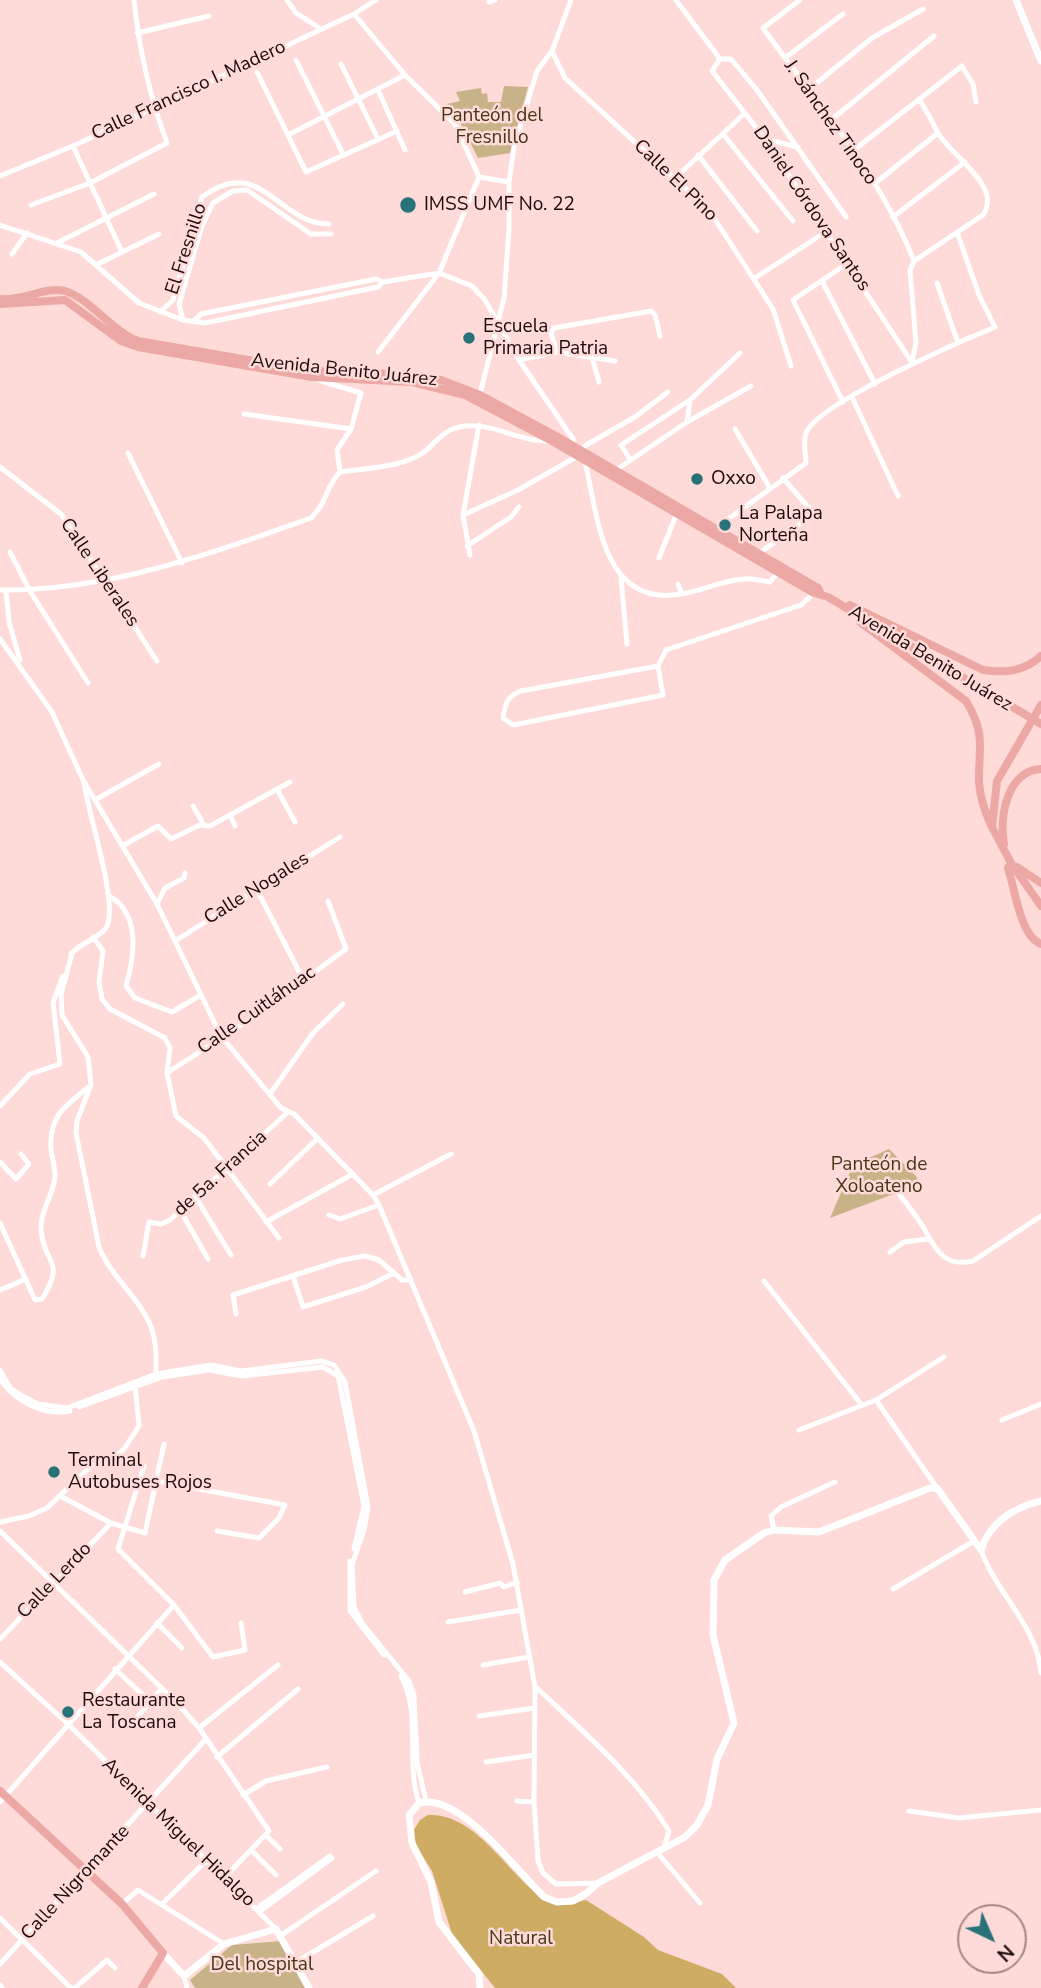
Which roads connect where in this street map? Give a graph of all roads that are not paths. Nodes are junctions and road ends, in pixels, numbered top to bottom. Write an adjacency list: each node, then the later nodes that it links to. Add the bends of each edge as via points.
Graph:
1 (134, 0): 15 (street)
2 (287, 0): 14 (street, via 296,13)
3 (376, 0): 11 (street, Calle Francisco I. Madero)
4 (495, 0): 9 (street)
5 (572, 0): 17 (street)
6 (676, 0): 19 (street)
7 (800, 0): 18 (street, J. Sánchez Tinoco, via 763,28)
8 (1016, 0): 21 (main road)
9 (488, 2)
10 (923, 9): 26 (street, via 866,44)
11 (354, 14): 14 (street, Calle Francisco I. Madero); 24 (street)
12 (843, 14): 18 (street)
13 (209, 16): 15 (street)
14 (321, 29): 30 (street, Calle Francisco I. Madero)
15 (137, 33): 30 (street)
16 (934, 36): 33 (street)
17 (552, 51): 50 (street, Calle El Pino, via 565,78); 51 (street, via 537,71 514,147)
18 (785, 58): 26 (street, J. Sánchez Tinoco)
19 (720, 59): 31 (street, Daniel Córdova Santos, via 712,71); 41 (street, via 731,59)
20 (296, 60): 32 (street)
21 (1041, 61)
22 (341, 64): 27 (street)
23 (257, 72): 37 (street)
24 (405, 75): 25 (street); 48 (street, via 455,124)
25 (378, 90): 27 (street); 34 (street)
26 (808, 90): 33 (street, J. Sánchez Tinoco)
27 (359, 99): 32 (street); 38 (street)
28 (919, 99): 29 (street, via 961,67 973,84); 35 (street); 43 (street)
29 (976, 102)
30 (153, 108): 40 (street, Calle Francisco I. Madero); 52 (street, via 167,143)
31 (746, 113): 36 (street); 39 (street, Daniel Córdova Santos)
32 (323, 115): 37 (street); 44 (street)
33 (831, 120): 43 (street, J. Sánchez Tinoco)
34 (397, 131): 38 (street); 42 (street)
35 (938, 133): 46 (street); 53 (street)
36 (723, 134): 45 (street); 60 (street)
37 (288, 135): 44 (street, via 306,173)
38 (378, 139): 44 (street)
39 (765, 139): 41 (street); 64 (street, Daniel Córdova Santos)
40 (73, 146): 47 (street, Calle Francisco I. Madero); 52 (street)
41 (799, 148): 58 (street)
42 (405, 150)
43 (854, 150): 53 (street, J. Sánchez Tinoco)
44 (344, 154)
45 (698, 156): 50 (street); 63 (street)
46 (965, 162): 59 (street); 65 (street, via 989,197 989,206 984,215)
47 (0, 175)
48 (479, 177): 51 (street); 75 (street)
49 (240, 180): 54 (street); 61 (street, via 313,224); 81 (street, El Fresnillo, via 202,197)
50 (673, 180): 76 (street, Calle El Pino, via 709,210)
51 (509, 182): 87 (street, via 509,229)
52 (90, 183): 56 (street); 57 (street)
53 (873, 184): 59 (street, J. Sánchez Tinoco)
54 (241, 191): 68 (street, via 247,190 312,234); 83 (street, El Fresnillo, via 213,203)
55 (154, 194): 57 (street)
56 (31, 205)
57 (106, 217): 69 (street); 70 (street)
58 (846, 217)
59 (893, 217): 72 (street, J. Sánchez Tinoco)
60 (793, 221)
61 (329, 224)
62 (0, 225): 66 (street)
63 (757, 231)
64 (827, 231): 73 (street, Daniel Córdova Santos); 76 (street)
65 (957, 232): 72 (street); 89 (street, via 995,327)
66 (27, 233): 69 (street); 71 (street)
67 (159, 234): 70 (street)
68 (331, 234)
69 (57, 243): 74 (street)
70 (122, 252): 74 (street)
71 (12, 254)
72 (914, 261): 96 (street, via 910,270 916,343)
73 (848, 263): 77 (street); 96 (street, Daniel Córdova Santos)
74 (99, 264): 84 (street, via 139,303)
75 (439, 273): 78 (street); 87 (street, via 471,286 485,300); 90 (street)
76 (755, 278): 97 (street, Calle El Pino, via 774,309)
77 (822, 281): 100 (street); 106 (street, via 793,300)
78 (383, 282): 86 (street, via 378,287 205,323); 86 (street, via 376,279 266,299 201,314)
79 (937, 283): 89 (street)
80 (0, 299): 104 (main road, Avenida Benito Juárez, via 66,291 113,329 138,341 312,371 442,380)
81 (172, 301): 83 (street); 84 (street, El Fresnillo)
82 (0, 304): 98 (main road, Avenida Benito Juárez, via 65,300 121,341 138,347)
83 (179, 304): 85 (street, El Fresnillo)
84 (160, 312): 85 (street)
85 (183, 320): 86 (street)
86 (195, 320)
87 (498, 326): 94 (street); 104 (street)
88 (660, 336): 91 (street, via 651,311 554,328)
89 (958, 343): 96 (street)
90 (378, 352)
91 (556, 352): 93 (street); 94 (street)
92 (740, 353): 105 (street)
93 (592, 358): 95 (street); 99 (street)
94 (519, 360): 116 (street, via 573,439)
95 (615, 361)
96 (912, 363): 100 (street)
97 (791, 366)
98 (312, 377): 104 (main road, Avenida Benito Juárez, via 412,382); 110 (street, via 361,393)
99 (599, 382)
100 (875, 384): 103 (street)
101 (751, 386): 108 (street)
102 (668, 392): 116 (street)
103 (852, 397): 106 (street); 123 (street)
104 (479, 399): 113 (main road, Avenida Benito Juárez); 116 (main road, Avenida Benito Juárez)
105 (690, 400): 108 (street); 112 (street)
106 (843, 402): 121 (street, via 815,423 805,436 806,463)
107 (244, 414): 110 (street)
108 (687, 422): 114 (street)
109 (479, 425): 113 (street, via 539,442); 120 (street, via 439,435 424,452 399,463); 125 (street)
110 (351, 429): 120 (street, via 337,450)
111 (735, 429): 122 (street)
112 (648, 430): 114 (street); 117 (street, via 621,445)
113 (552, 441): 116 (main road, Avenida Benito Juárez)
114 (653, 444): 117 (street)
115 (128, 453): 133 (street)
116 (577, 453): 119 (main road, Avenida Benito Juárez); 125 (street, via 519,490); 126 (main road, Avenida Benito Juárez); 135 (street, via 605,551)
117 (630, 459): 119 (street)
118 (0, 467): 136 (street, Calle Liberales, via 61,514)
119 (616, 470): 127 (main road, Avenida Benito Juárez)
120 (340, 472): 133 (street, via 330,481 319,511 310,518)
121 (783, 478): 122 (street); 131 (street, via 814,514)
122 (770, 488): 127 (street)
123 (898, 496)
124 (519, 507): 128 (street)
125 (463, 515): 128 (street)
126 (676, 515): 127 (main road, Avenida Benito Juárez); 132 (street)
127 (713, 530): 131 (main road, Avenida Benito Juárez)
128 (467, 547): 130 (street)
129 (10, 552): 139 (street)
130 (470, 555)
131 (756, 555): 134 (main road, Avenida Benito Juárez); 140 (main road, Avenida Benito Juárez)
132 (659, 558)
133 (182, 563): 136 (street)
134 (778, 572): 140 (main road, Avenida Benito Juárez); 141 (street, via 770,582 743,578)
135 (621, 578): 141 (street, via 658,597); 143 (street)
136 (106, 581): 139 (street); 147 (street, Calle Liberales)
137 (677, 584): 141 (street)
138 (3, 590): 139 (street); 148 (street)
139 (30, 591): 150 (street)
140 (820, 592): 146 (main road, via 983,670 1002,673 1027,668); 149 (street, via 801,605 666,650); 152 (main road, Avenida Benito Juárez); 164 (main road, via 966,701 977,719 982,741 978,777)
141 (682, 594)
142 (0, 639): 144 (street)
143 (627, 644)
144 (7, 646): 145 (street); 148 (street)
145 (0, 649)
146 (1041, 656)
147 (157, 661)
148 (22, 666): 155 (street, via 52,712)
149 (658, 666): 149 (street, via 663,695 508,724 503,718 512,694)
150 (88, 683)
151 (1041, 705): 164 (main road, via 997,781)
152 (1041, 724)
153 (159, 764): 158 (street)
154 (1041, 769): 167 (main road, via 1012,785 1002,833)
155 (83, 780): 158 (street); 172 (street)
156 (290, 782): 157 (street)
157 (277, 789): 160 (street); 161 (street)
158 (95, 800): 166 (street)
159 (193, 806): 162 (street)
160 (230, 815): 162 (street); 163 (street)
161 (295, 822)
162 (204, 825): 166 (street, via 171,839 158,826)
163 (235, 826)
164 (992, 827): 167 (main road)
165 (340, 837): 171 (street, Calle Nogales)
166 (124, 845): 174 (street)
167 (1006, 854): 168 (main road)
168 (1011, 863): 170 (main road); 175 (main road); 178 (main road, via 1008,868 1023,926 1032,940)
169 (185, 873): 174 (street, via 166,888)
170 (1041, 883)
171 (257, 890): 177 (street, Calle Nogales); 180 (street)
172 (109, 896): 176 (street, via 106,928); 181 (street, via 125,911 131,929 134,961 126,986 135,998 172,1012)
173 (328, 901): 180 (street, Calle Cuitláhuac, via 346,949)
174 (157, 904): 177 (street)
175 (1041, 906)
176 (93, 937): 179 (street); 184 (street, via 103,951 102,999 110,1009 165,1038 170,1048)
177 (175, 941): 181 (street)
178 (1041, 944)
179 (72, 953): 185 (street, via 61,995 62,1015 88,1057); 188 (street, via 53,1002 60,1065 30,1074)
180 (303, 979): 183 (street, Calle Cuitláhuac)
181 (199, 996): 183 (street)
182 (343, 1004): 186 (street, via 313,1033)
183 (221, 1036): 184 (street, Calle Cuitláhuac); 186 (street)
184 (167, 1073): 194 (street, via 176,1116 204,1138)
185 (92, 1084): 214 (street, via 58,1113 53,1125 55,1177 40,1226 54,1279 41,1299 35,1300); 221 (street, via 76,1133 99,1247 104,1261 150,1324 156,1343)
186 (270, 1094): 189 (street)
187 (0, 1095): 188 (street)
188 (2, 1104)
189 (288, 1112): 190 (street); 194 (street, de 5a. Francia)
190 (318, 1138): 195 (street); 196 (street)
191 (21, 1154): 193 (street, via 29,1164 16,1179)
192 (450, 1154): 198 (street)
193 (0, 1162)
194 (227, 1170): 199 (street, de 5a. Francia); 204 (street)
195 (353, 1174): 198 (street); 204 (street)
196 (271, 1184)
197 (897, 1191): 207 (street)
198 (373, 1195): 200 (street)
199 (195, 1196): 201 (street, de 5a. Francia); 210 (street)
200 (379, 1205): 202 (street, via 340,1219); 215 (street)
201 (180, 1210): 209 (street, de 5a. Francia, via 161,1224 149,1222); 211 (street)
202 (329, 1215)
203 (1041, 1216): 207 (street, via 973,1261 961,1264 937,1251)
204 (266, 1222): 206 (street)
205 (0, 1223): 214 (street)
206 (279, 1238)
207 (928, 1239): 208 (street, via 904,1242)
208 (890, 1252)
209 (143, 1255)
210 (232, 1255)
211 (208, 1259)
212 (394, 1273): 213 (street, via 379,1259 365,1256); 213 (street, via 303,1307); 215 (street)
213 (293, 1276): 218 (street, via 233,1295)
214 (24, 1280): 217 (street)
215 (411, 1280): 244 (street, via 474,1431)
216 (764, 1281): 225 (street)
217 (0, 1290)
218 (236, 1314)
219 (944, 1357): 224 (street)
220 (0, 1370): 223 (street, via 18,1393 38,1404 67,1408)
221 (156, 1374): 223 (street); 281 (street, via 211,1365 241,1371 322,1361 340,1371 368,1507 352,1565 354,1607 409,1681 414,1695 416,1762)
222 (0, 1379): 223 (street, via 13,1395 32,1406 67,1412)
223 (134, 1383): 234 (street, via 139,1426 124,1449 113,1459 92,1465); 281 (street, via 209,1370 242,1376 323,1367 338,1376 364,1506 348,1568 350,1611 403,1678 410,1698 413,1786)
224 (876, 1400): 225 (street); 233 (street)
225 (860, 1404): 228 (street)
226 (1041, 1404): 227 (street)
227 (1002, 1420)
228 (799, 1430)
229 (164, 1444): 231 (street)
230 (144, 1466): 238 (street)
231 (156, 1481): 238 (street, via 145,1533); 241 (street, via 285,1505 259,1538)
232 (835, 1482): 239 (street, via 781,1507 771,1516)
233 (937, 1488): 239 (main road, via 819,1532); 242 (main road)
234 (60, 1496): 236 (street, via 29,1516); 237 (street)
235 (1041, 1501): 243 (main road, via 1002,1517)
236 (0, 1522)
237 (111, 1523): 238 (street); 245 (street, Calle Lerdo)
238 (126, 1528): 248 (street, via 118,1549)
239 (774, 1530): 289 (main road, via 725,1560 714,1580 713,1635 734,1723 717,1759 708,1805 691,1831)
240 (0, 1531): 245 (street)
241 (217, 1531)
242 (974, 1541): 243 (main road); 246 (street)
243 (981, 1550): 255 (street, via 989,1574)
244 (517, 1583): 247 (street); 249 (street)
245 (51, 1584): 254 (street, Calle Lerdo); 257 (street)
246 (893, 1589)
247 (465, 1592)
248 (174, 1605): 251 (street); 252 (street, via 213,1657 245,1650)
249 (522, 1610): 250 (street); 258 (street)
250 (448, 1622)
251 (157, 1623): 256 (street); 257 (street)
252 (241, 1623)
253 (1041, 1638): 255 (street)
254 (0, 1639)
255 (1034, 1643): 263 (street)
256 (182, 1648)
257 (127, 1655): 262 (street); 265 (street)
258 (529, 1657): 261 (street); 264 (street)
259 (0, 1662): 271 (street, Avenida Miguel Hidalgo)
260 (278, 1665): 272 (street)
261 (483, 1665)
262 (115, 1670): 267 (street); 271 (street)
263 (1041, 1673)
264 (535, 1687): 268 (street); 289 (street, via 628,1776 656,1810 669,1831)
265 (162, 1688): 270 (street); 272 (street)
266 (298, 1689): 275 (street)
267 (144, 1696)
268 (535, 1708): 269 (street); 274 (street)
269 (479, 1716)
270 (134, 1721)
271 (69, 1725): 279 (street); 283 (street, Avenida Miguel Hidalgo)
272 (199, 1728): 273 (street)
273 (206, 1739): 275 (street); 283 (street, Calle Nigromante)
274 (534, 1755): 276 (street); 282 (street)
275 (217, 1757): 278 (street)
276 (486, 1762)
277 (327, 1767): 278 (street, via 266,1781)
278 (243, 1795): 286 (street)
279 (2, 1796): 291 (main road)
280 (517, 1801): 282 (street)
281 (423, 1802): 295 (main road, via 450,1808 476,1826 544,1897 573,1901); 314 (main road, via 409,1815 412,1843 431,1882 439,1922 479,1974)
282 (534, 1802): 295 (street, via 543,1873 556,1884)
283 (149, 1804): 290 (street, Avenida Miguel Hidalgo); 291 (street, Calle Nigromante)
284 (1041, 1810): 285 (street, via 959,1818)
285 (909, 1811)
286 (267, 1833): 287 (street); 288 (street)
287 (280, 1849)
288 (251, 1850): 293 (street); 294 (street)
289 (660, 1850): 295 (main road); 296 (street)
290 (206, 1861): 294 (street, Avenida Miguel Hidalgo); 298 (street)
291 (85, 1871): 297 (main road); 303 (street, Calle Nigromante)
292 (376, 1871): 302 (street)
293 (276, 1875)
294 (224, 1878): 299 (street, Avenida Miguel Hidalgo)
295 (598, 1883)
296 (700, 1903)
297 (121, 1904): 298 (street, via 138,1890); 305 (main road)
298 (162, 1904): 304 (street)
299 (258, 1910): 299 (street, via 332,1858 330,1856); 302 (street, Avenida Miguel Hidalgo)
300 (373, 1916): 306 (street)
301 (0, 1918): 303 (street)
302 (278, 1933): 304 (main road); 306 (main road, Avenida Miguel Hidalgo)
303 (22, 1941): 307 (street, Calle Nigromante); 310 (street)
304 (227, 1942): 309 (main road)
305 (163, 1953): 309 (main road); 311 (main road)
306 (295, 1963): 313 (main road, Avenida Miguel Hidalgo)
307 (0, 1964)
308 (115, 1968): 310 (street, via 107,1960)
309 (184, 1976): 312 (street)
310 (73, 1988)
311 (142, 1988)
312 (187, 1988)
313 (309, 1988)
314 (480, 1988)

